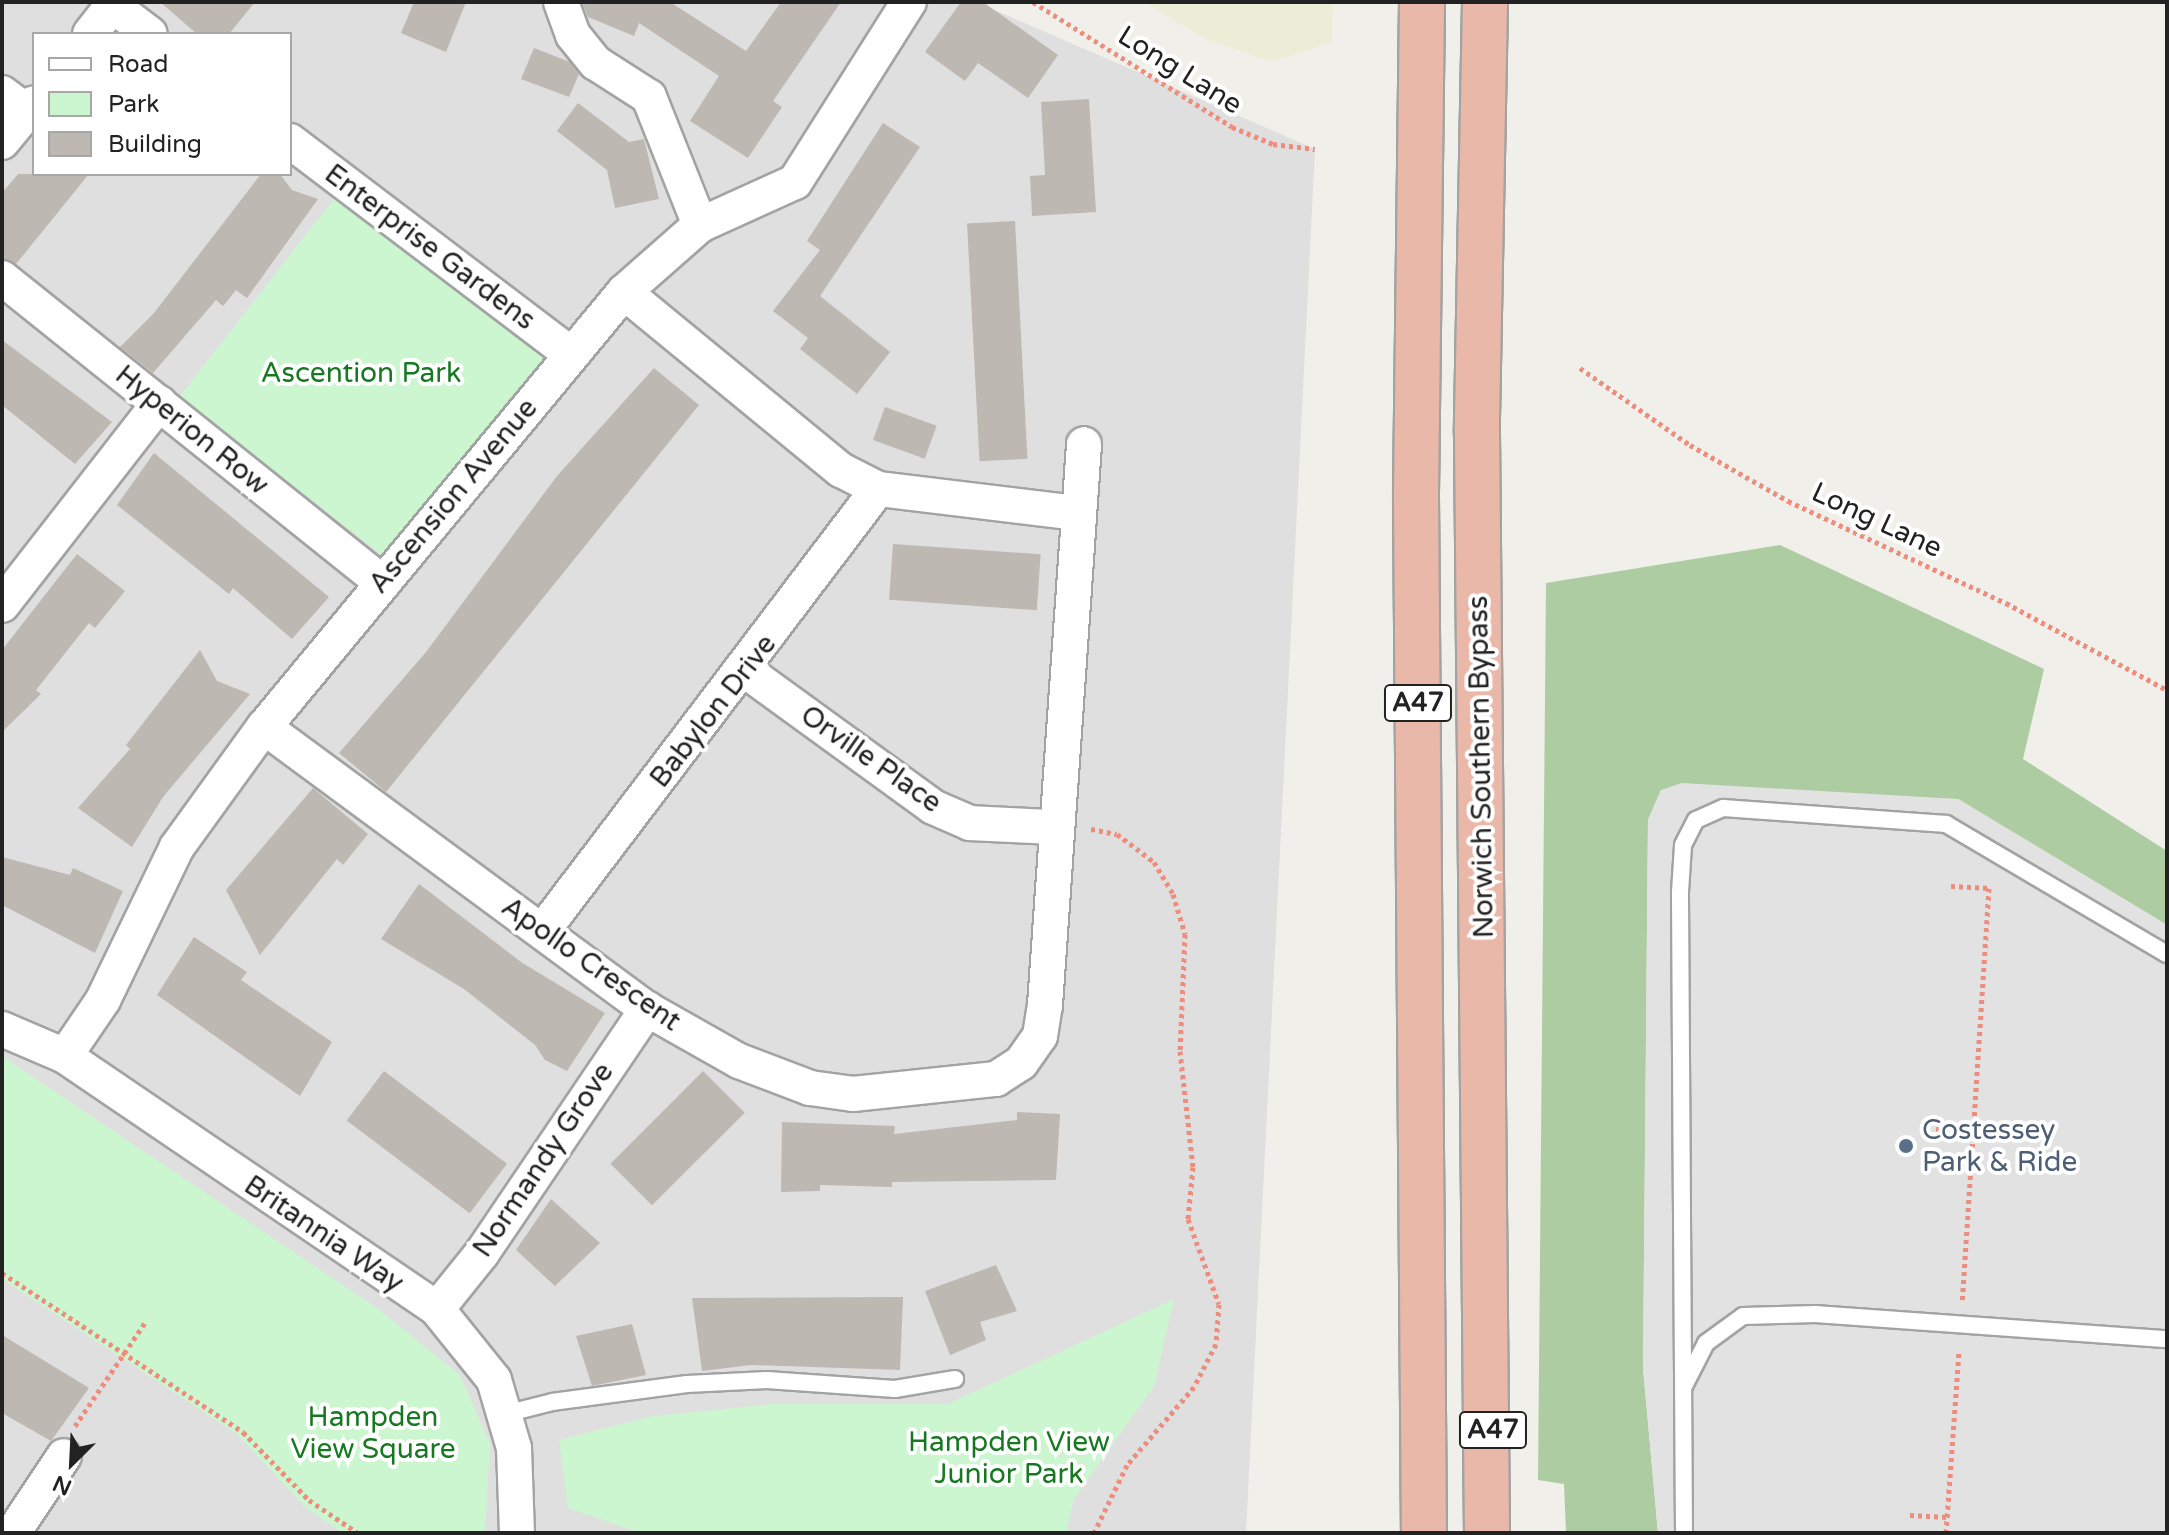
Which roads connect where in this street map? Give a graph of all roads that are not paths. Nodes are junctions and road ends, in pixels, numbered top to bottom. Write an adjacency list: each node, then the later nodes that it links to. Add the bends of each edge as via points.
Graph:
1 (561, 2): 11 (street, via 573,35 596,63 649,97)
2 (909, 2): 11 (street, Ascension Avenue, via 795,182)
3 (1422, 2): 34 (highway, A47, via 1416,513)
4 (1485, 2): 30 (highway, Norwich Southern Bypass / A47, via 1477,433)
5 (114, 4): 6 (street); 7 (street)
6 (92, 32)
7 (148, 32)
8 (21, 102): 9 (street)
9 (2, 142)
10 (292, 143): 14 (street, Enterprise Gardens)
11 (700, 225): 13 (street, Ascension Avenue)
12 (2, 278): 15 (street, Hyperion Row)
13 (624, 292): 14 (street, Ascension Avenue); 17 (street, via 841,470)
14 (571, 354): 19 (street, Ascension Avenue)
15 (159, 403): 19 (street, Hyperion Row); 20 (street)
16 (1084, 444): 18 (street, Apollo Crescent)
17 (878, 489): 18 (street); 21 (street, Babylon Drive)
18 (1076, 513): 23 (street, Apollo Crescent)
19 (381, 582): 22 (street, Ascension Avenue)
20 (2, 605)
21 (746, 671): 23 (street, Orville Place, via 933,807 970,823); 24 (street, Babylon Drive)
22 (264, 727): 24 (street, Apollo Crescent); 28 (street, Ascension Avenue, via 184,836 103,1000)
23 (1053, 827): 26 (street, Apollo Crescent, via 1040,1036 1021,1063 996,1079 853,1094 810,1088 739,1061)
24 (544, 929): 26 (street, Apollo Crescent)
25 (2167, 954): 33 (lane, via 1946,824 1723,808 1696,820 1683,845 1680,892)
26 (647, 1009): 29 (street, Normandy Grove, via 482,1253)
27 (2, 1029): 28 (street, Britannia Way)
28 (65, 1056): 29 (street, Britannia Way)
29 (437, 1309): 35 (street, Britannia Way, via 471,1346)
30 (1486, 1327): 41 (highway, Norwich Southern Bypass / A47); 42 (highway, A47)
31 (2167, 1339): 33 (lane, via 1743,1316 1706,1343)
32 (955, 1379): 35 (lane, via 895,1389 767,1380 687,1384)
33 (1681, 1391): 43 (lane)
34 (1424, 1403): 39 (highway, A47); 40 (highway, A47)
35 (505, 1414): 38 (street, Britannia Way, via 518,1486)
36 (64, 1456): 37 (street)
37 (13, 1516)
38 (517, 1533)
39 (1414, 1533)
40 (1424, 1533)
41 (1487, 1533)
42 (1499, 1533)
43 (1684, 1533)

